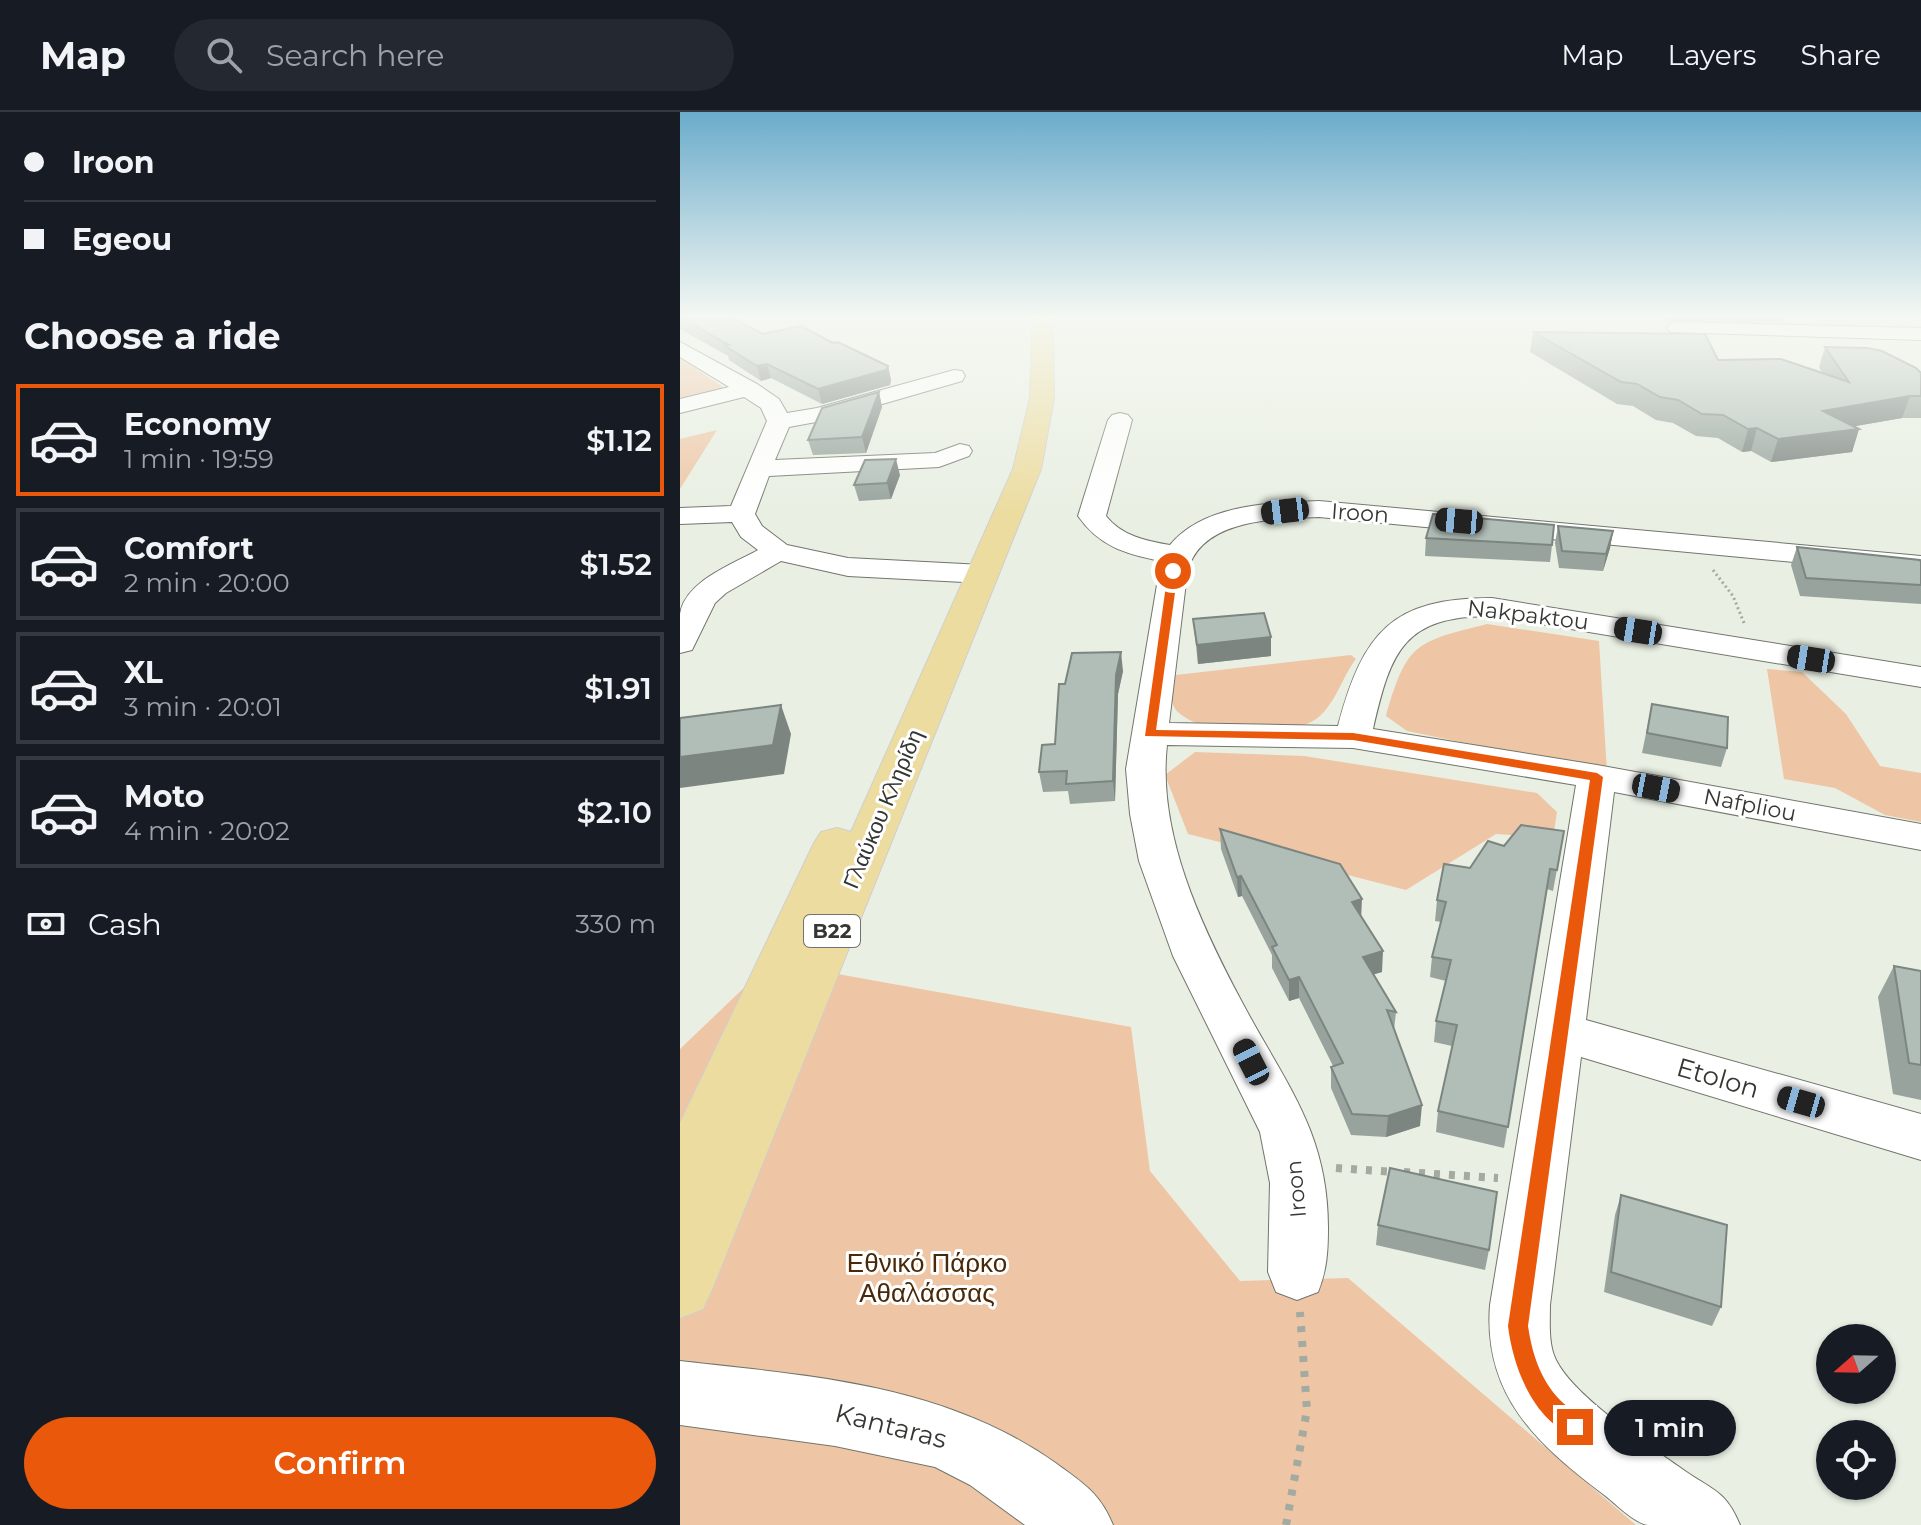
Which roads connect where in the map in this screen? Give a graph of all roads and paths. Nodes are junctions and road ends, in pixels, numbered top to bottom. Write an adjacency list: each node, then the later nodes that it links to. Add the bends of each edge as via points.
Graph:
1 (734, 380): 4 (street)
2 (940, 380): 7 (street, via 819,415)
3 (1042, 380): 16 (main road, Γλαύκου Κληρίδη / B22, via 1027,469)
4 (749, 389): 5 (street); 7 (street, via 771,404)
5 (680, 406)
6 (1120, 420): 14 (street, via 1092,516 1121,542)
7 (779, 421): 9 (street)
8 (960, 451): 9 (street, via 939,460)
9 (757, 469): 10 (street)
10 (741, 514): 11 (street); 13 (street, via 751,531)
11 (680, 516)
12 (1692, 543): 14 (street, Iroon, via 1302,510 1216,526 1188,542); 15 (street, Iroon); 18 (path, via 1733,596)
13 (777, 551): 16 (street, via 848,567); 17 (street, via 702,599)
14 (1178, 555): 20 (street, Iroon)
15 (1921, 565)
16 (972, 574): 28 (main road, Γλαύκου Κληρίδη / B22); 30 (main road, Γλαύκου Κληρίδη / B22)
17 (680, 643)
18 (1756, 650): 19 (street, Nakpaktou); 21 (street, Nakpaktou, via 1492,607 1442,608 1413,619 1392,636 1370,678)
19 (1921, 677)
20 (1150, 734): 21 (street, Nafpliou); 26 (street, Iroon, via 1145,796 1178,911 1286,1131)
21 (1353, 737): 22 (street, Nafpliou)
22 (1597, 777): 23 (street, Nafpliou); 24 (street)
23 (1921, 837)
24 (1561, 1032): 25 (street, Etolon); 27 (street)
25 (1921, 1137)
26 (1297, 1165): 27 (path); 29 (street, Iroon)
27 (1538, 1181): 34 (street, via 1518,1326 1535,1385 1575,1427)
28 (680, 1187)
29 (1297, 1272): 33 (path, via 1307,1410)
30 (680, 1287)
31 (680, 1393): 32 (street, Kantaras, via 818,1408 925,1431 962,1444 1009,1471)
32 (1078, 1525)
33 (1286, 1525)
34 (1705, 1525)

